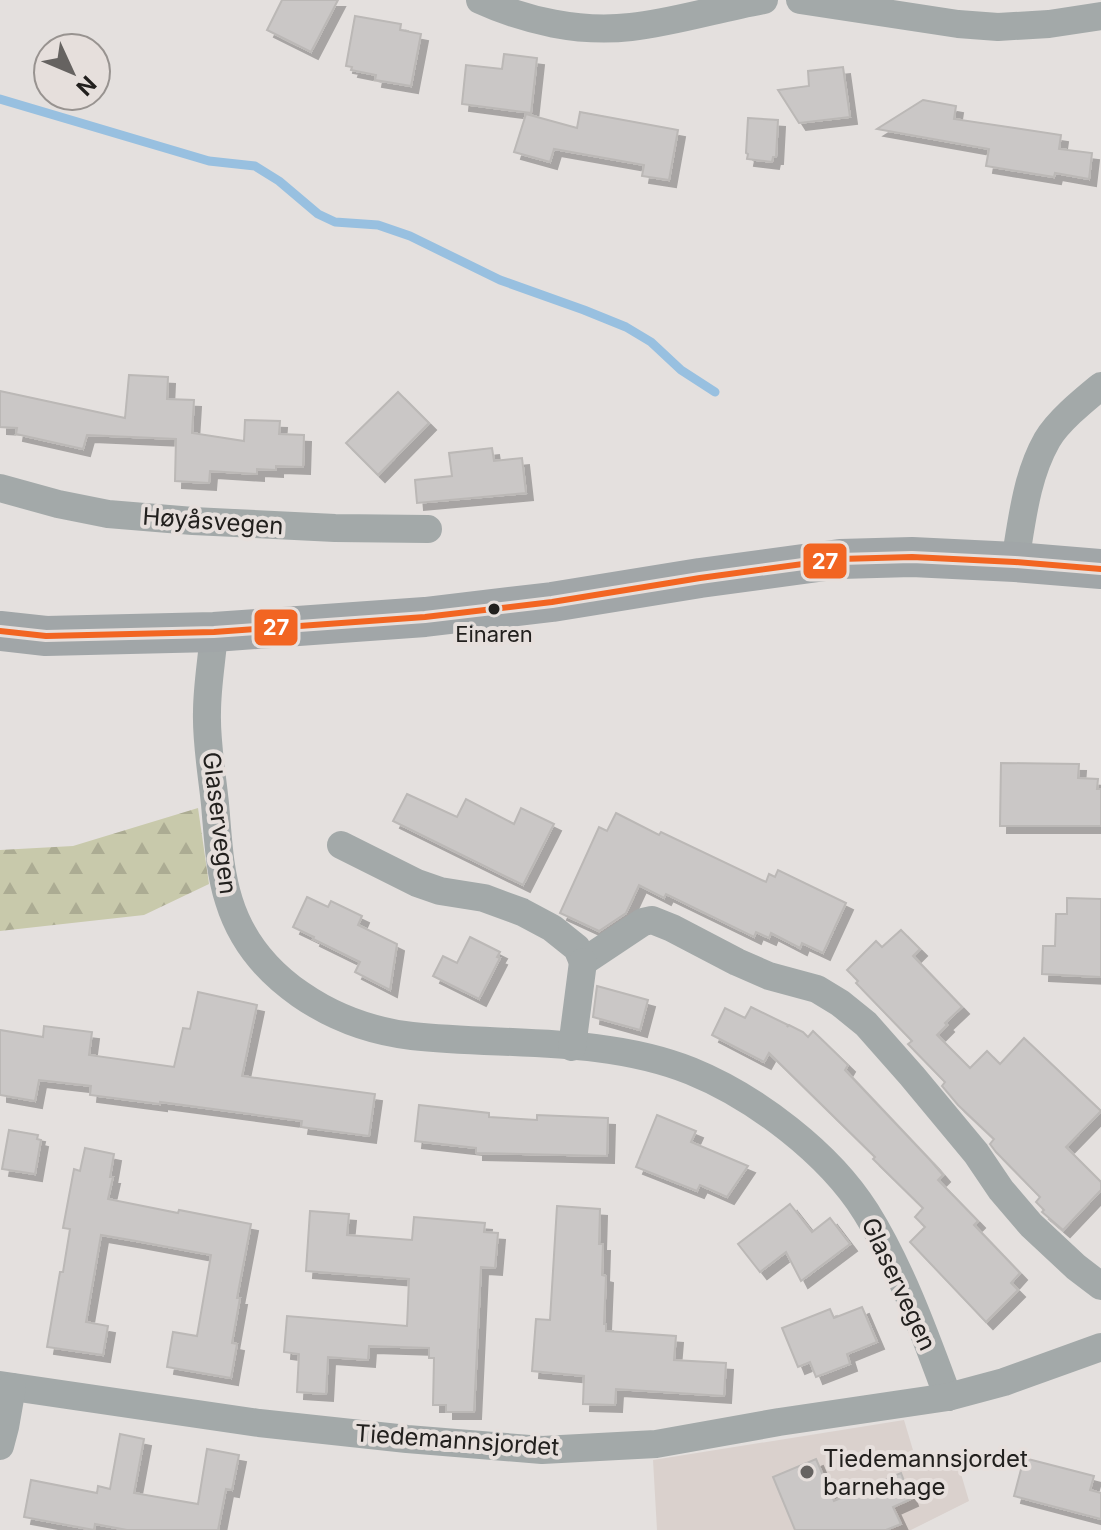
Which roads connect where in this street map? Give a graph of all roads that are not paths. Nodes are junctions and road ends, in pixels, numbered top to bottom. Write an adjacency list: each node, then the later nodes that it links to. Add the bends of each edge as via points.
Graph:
1 (480, 0): 2 (street, via 540,21 628,28)
2 (764, 0)
3 (800, 0): 4 (street, via 998,27)
4 (1101, 16)
5 (1101, 386): 8 (street, via 1042,449 1028,486)
6 (0, 488): 7 (street, Høyåsvegen, via 108,514)
7 (428, 529)
8 (1015, 562): 9 (street); 11 (street, via 840,559 425,617)
9 (1101, 569)
10 (0, 631): 11 (street, via 46,636)
11 (214, 632): 14 (street, Glaservegen, via 207,713 222,873 241,930 255,952 312,1002 375,1030)
12 (341, 845): 13 (street, via 417,883 522,912 577,948)
13 (583, 962): 14 (street); 15 (street, via 652,920 759,972 817,989 840,1003 912,1076 1031,1225)
14 (572, 1047): 18 (street, Glaservegen, via 614,1050 692,1072 735,1093 808,1145 840,1178 878,1234)
15 (1101, 1286)
16 (1101, 1347): 18 (street)
17 (6, 1386): 18 (street, Tiedemannsjordet, via 259,1423 542,1450 656,1444); 19 (street, Tiedemannsjordet)
18 (948, 1397)
19 (0, 1446)

